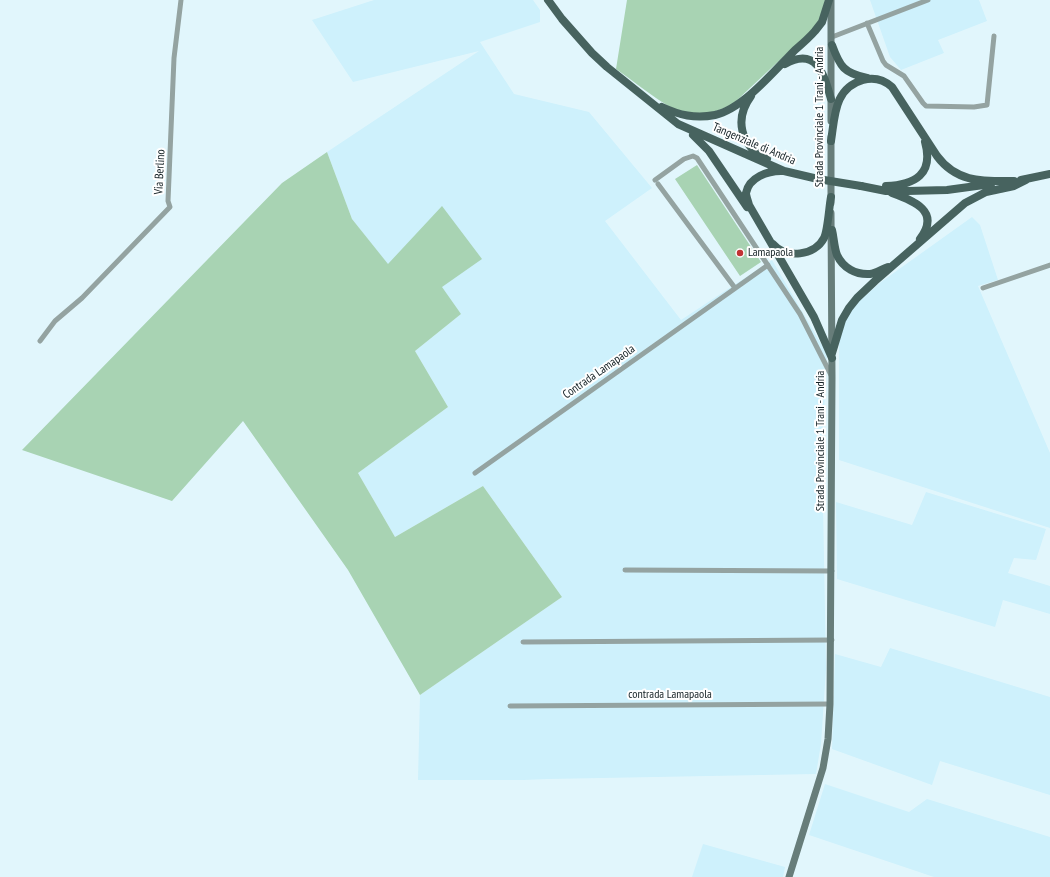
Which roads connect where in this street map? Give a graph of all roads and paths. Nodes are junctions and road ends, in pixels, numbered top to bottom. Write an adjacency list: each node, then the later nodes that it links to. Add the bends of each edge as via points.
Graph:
1 (181, 0): 33 (street, Via Berlino, via 174,58 168,201 170,207 82,298 55,321)
2 (548, 0): 11 (main road, Tangenziale di Andria, via 592,53)
3 (830, 0): 7 (main road, Strada Provinciale 1 Trani - Andria); 8 (main road, via 819,27)
4 (928, 0): 5 (street)
5 (867, 23): 6 (street, via 882,61 904,76 926,106 987,105); 7 (street)
6 (994, 36)
7 (832, 41): 9 (main road, via 837,59 843,68 854,75); 12 (main road, Strada Provinciale 1 Trani - Andria)
8 (779, 67): 10 (main road); 12 (main road, via 794,59 802,58 814,62 823,73)
9 (868, 78): 14 (main road, via 876,78 892,86); 15 (main road, via 846,88 841,96)
10 (756, 89): 11 (main road, via 731,108 703,117 673,112); 18 (main road, via 742,115 746,140 759,155)
11 (642, 96): 13 (main road, Tangenziale di Andria)
12 (831, 99): 15 (main road, Strada Provinciale 1 Trani - Andria)
13 (684, 126): 16 (main road, Tangenziale di Andria); 24 (main road, via 710,151)
14 (924, 138): 20 (main road, via 943,164 957,174 974,179); 21 (main road, via 928,158 920,177 904,184)
15 (831, 141): 23 (main road, Strada Provinciale 1 Trani - Andria)
16 (784, 171): 18 (main road, Tangenziale di Andria); 24 (main road, via 766,173 755,178 749,185 746,194 748,205)
17 (1050, 174): 19 (main road, Tangenziale di Andria)
18 (802, 176): 21 (main road, Tangenziale di Andria, bridge)
19 (1026, 180): 20 (main road, Tangenziale di Andria); 27 (main road, via 1014,186 976,196)
20 (1014, 181): 22 (main road, Tangenziale di Andria, via 947,190)
21 (865, 186): 22 (main road, Tangenziale di Andria)
22 (886, 191): 27 (main road, via 911,200 925,210 927,226)
23 (831, 197): 25 (main road, Strada Provinciale 1 Trani - Andria); 26 (main road, via 824,238 808,252 785,252 776,247)
24 (758, 223): 26 (main road)
25 (832, 230): 28 (main road, via 838,256 842,263 856,273 870,274); 34 (main road, Strada Provinciale 1 Trani - Andria)
26 (764, 234): 34 (main road, via 814,317)
27 (912, 249): 28 (main road)
28 (896, 263): 34 (main road, via 849,308 842,320)
29 (768, 265): 31 (street, Contrada Lamapaola); 31 (street, via 697,158 693,156 684,159 657,182); 35 (street, via 800,314)
30 (1050, 265): 32 (street)
31 (735, 288): 36 (street, Contrada Lamapaola)
32 (983, 288)
33 (40, 341)
34 (832, 355): 35 (main road, Strada Provinciale 1 Trani - Andria)
35 (832, 378): 38 (main road, Strada Provinciale 1 Trani - Andria)
36 (475, 472)
37 (625, 570): 38 (street)
38 (832, 572): 39 (main road, Strada Provinciale 1 Trani - Andria)
39 (832, 640): 40 (street); 41 (main road, Strada Provinciale 1 Trani - Andria)
40 (523, 642)
41 (830, 704): 42 (street, contrada Lamapaola); 43 (main road, Strada Provinciale 1 Trani - Andria, via 823,768)
42 (510, 706)
43 (789, 877)

